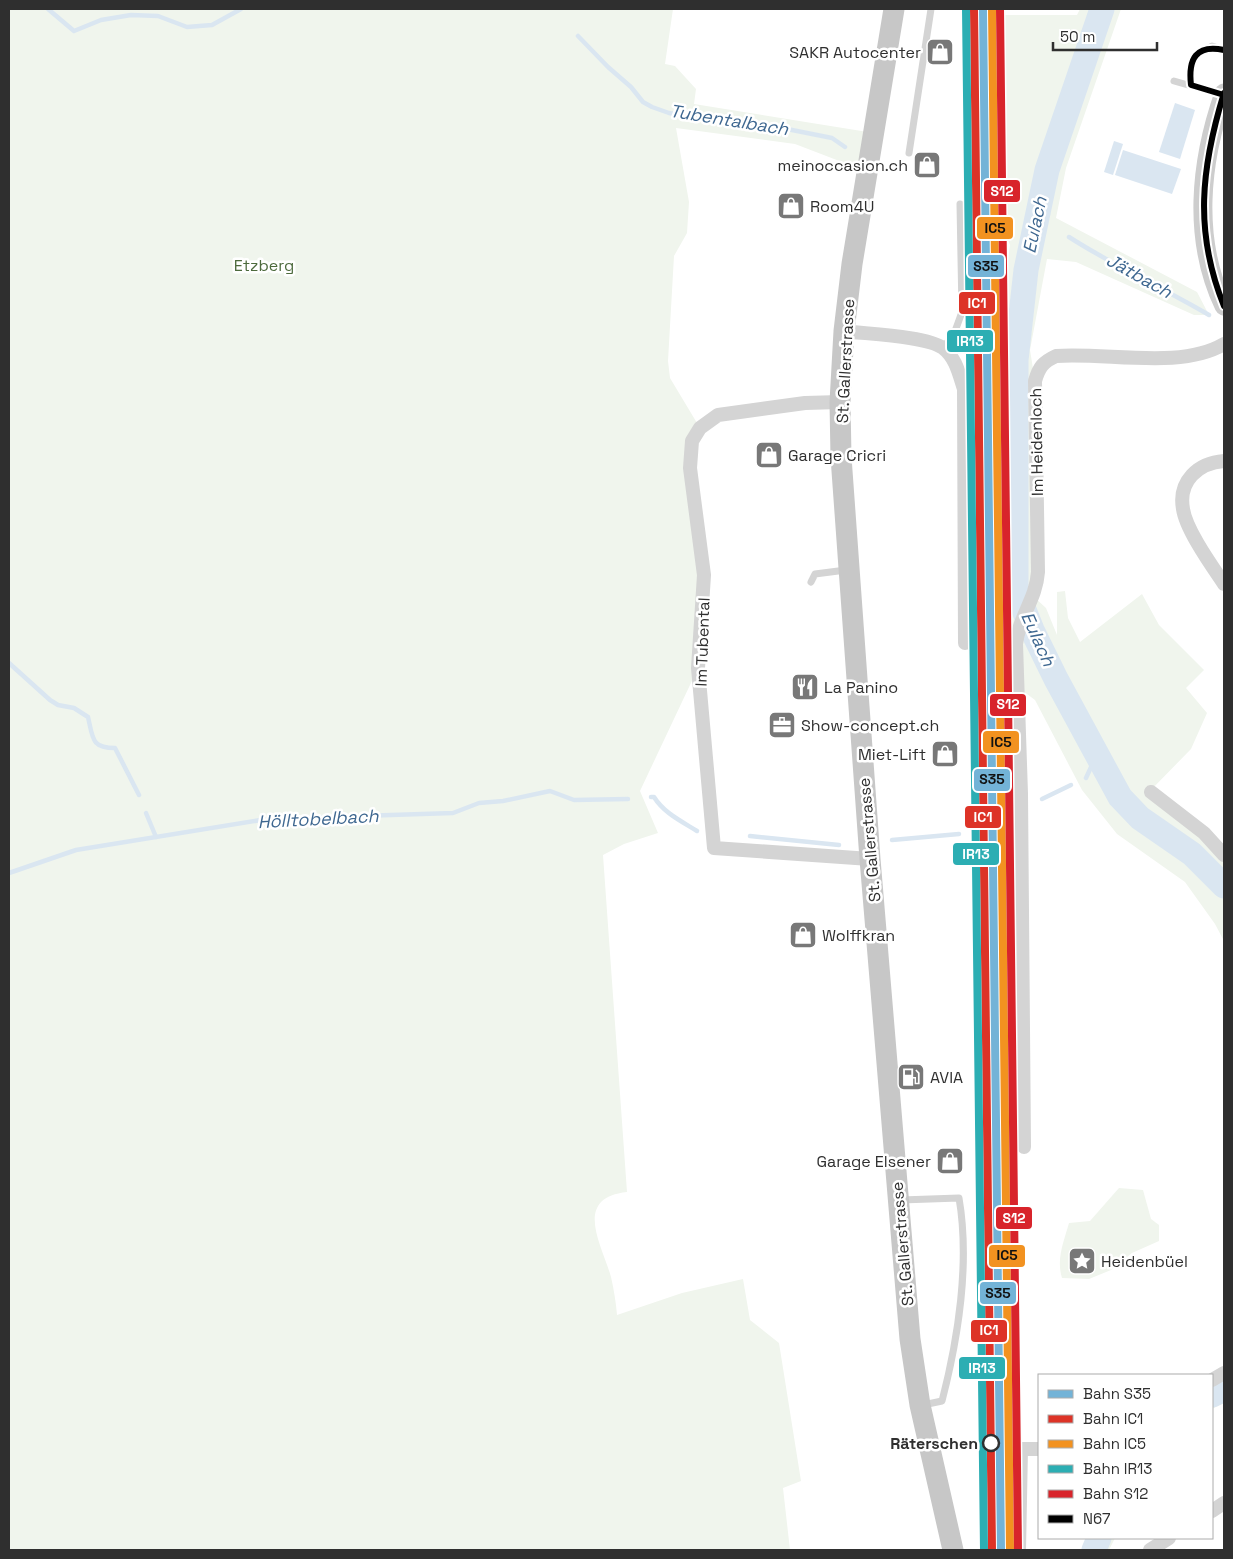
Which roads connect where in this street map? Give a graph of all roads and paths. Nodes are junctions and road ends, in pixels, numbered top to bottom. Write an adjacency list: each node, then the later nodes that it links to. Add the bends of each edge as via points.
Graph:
1 (894, 9): 10 (main road, St. Gallerstrasse)
2 (931, 9): 7 (lane)
3 (1224, 50): 5 (lane, via 1212,46 1195,56 1190,72)
4 (1174, 81): 5 (lane)
5 (1191, 85): 6 (lane)
6 (1224, 94): 9 (main road, via 1207,153 1203,202 1211,274)
7 (909, 153)
8 (960, 204): 12 (lane, via 962,312 954,334)
9 (1224, 306)
10 (844, 331): 12 (street, via 927,341); 13 (main road, St. Gallerstrasse)
11 (1224, 344): 22 (street, Im Heidenloch, via 1211,352 1179,358 1056,356 1039,368 1036,381 1038,572 1033,596 1018,627 1016,644 1021,784)
12 (943, 348): 18 (street, via 957,364 964,389)
13 (840, 402): 15 (main road, St. Gallerstrasse); 21 (street, Im Tubental, via 805,403 718,416 700,428 692,441 690,468 704,575 698,668 714,848)
14 (1224, 461): 17 (street, via 1211,462 1198,469 1187,480 1182,494 1183,510 1190,526)
15 (849, 569): 16 (lane, via 814,574); 21 (main road, St. Gallerstrasse)
16 (810, 582)
17 (1224, 584)
18 (966, 643)
19 (1151, 792): 20 (street, via 1204,833)
20 (1224, 855)
21 (870, 859): 23 (main road, St. Gallerstrasse)
22 (1024, 1147)
23 (898, 1200): 26 (main road, St. Gallerstrasse, via 910,1339); 26 (lane, via 959,1198 961,1208 963,1252 953,1360 942,1401)
24 (1224, 1372): 25 (street)
25 (1213, 1379)
26 (920, 1405): 31 (main road, St. Gallerstrasse)
27 (1038, 1449): 32 (street, via 1021,1449)
28 (1224, 1503): 29 (street)
29 (1213, 1510)
30 (1168, 1539): 33 (street)
31 (953, 1550)
32 (1019, 1550)
33 (1150, 1550)

